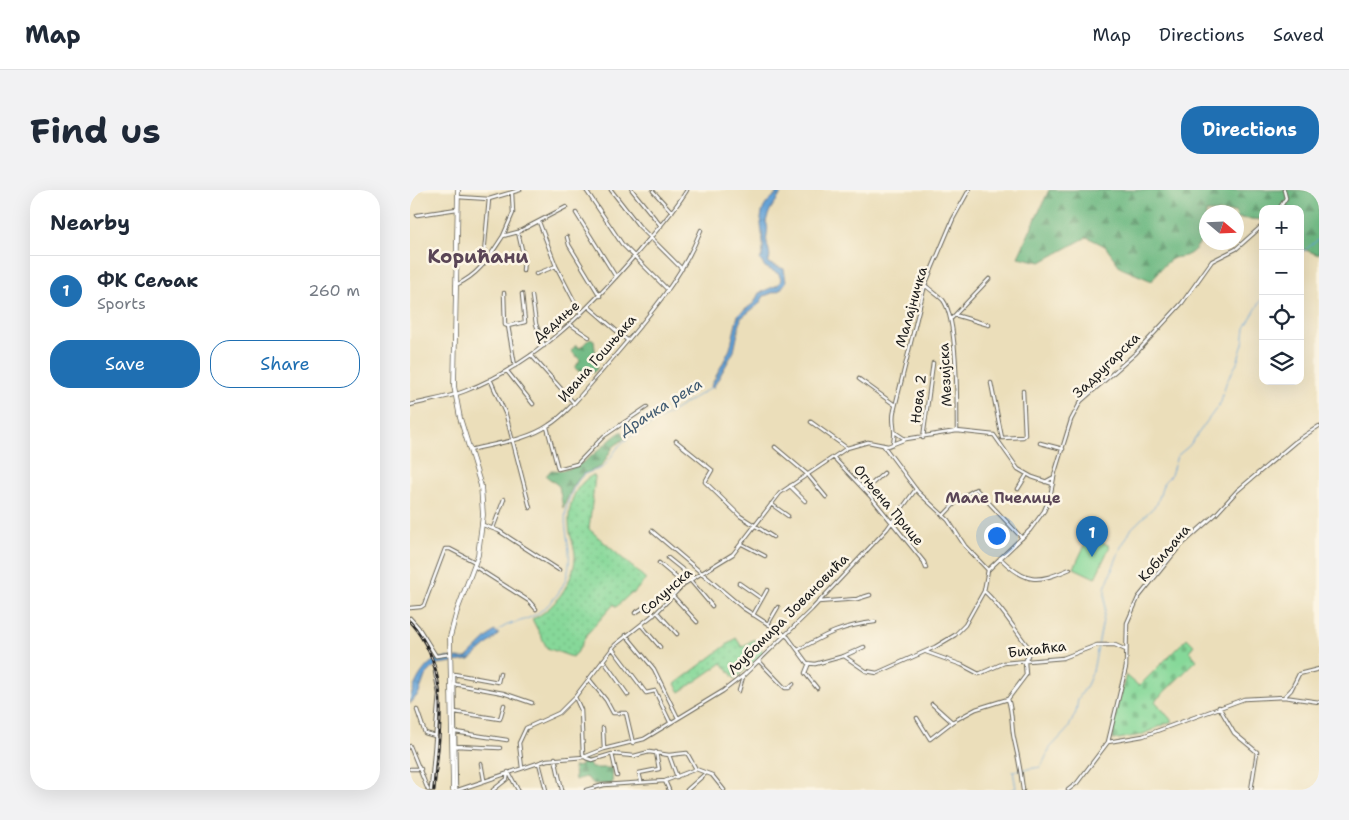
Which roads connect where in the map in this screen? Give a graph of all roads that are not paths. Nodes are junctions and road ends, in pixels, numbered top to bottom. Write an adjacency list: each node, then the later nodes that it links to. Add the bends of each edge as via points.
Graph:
1 (458, 190): 13 (main road)
2 (506, 190): 12 (street)
3 (520, 190): 11 (street)
4 (586, 190): 29 (street)
5 (611, 190): 28 (street)
6 (632, 190): 22 (street)
7 (688, 190): 18 (street, Дедиње)
8 (969, 190): 38 (street, Малајничка)
9 (1284, 190): 15 (street, via 1286,198)
10 (653, 191): 18 (street)
11 (512, 194): 12 (street); 26 (street, via 513,213)
12 (506, 195): 14 (street)
13 (458, 197): 14 (street); 17 (main road)
14 (489, 199): 30 (street)
15 (1282, 205)
16 (566, 207): 21 (street)
17 (458, 209): 20 (street); 37 (main road)
18 (672, 212): 22 (street, Дедиње)
19 (576, 213): 35 (street)
20 (417, 214)
21 (539, 222): 25 (street); 31 (street)
22 (661, 226): 28 (street, Дедиње)
23 (1259, 229): 84 (street, Задругарска, via 1240,246 1212,261 1182,303 1136,353 1081,401 1071,420)
24 (702, 230): 32 (street, Ивана Гошњака)
25 (518, 232): 26 (street); 33 (street, via 524,259)
26 (503, 236): 30 (street)
27 (567, 237): 43 (street)
28 (651, 238): 29 (street, Дедиње); 32 (street)
29 (634, 258): 35 (street, Дедиње); 39 (street)
30 (483, 266): 37 (street)
31 (556, 266): 34 (street); 45 (street)
32 (682, 269): 39 (street, Ивана Гошњака)
33 (523, 271)
34 (536, 274)
35 (616, 277): 43 (street, Дедиње)
36 (989, 280): 46 (street)
37 (456, 285): 62 (main road)
38 (925, 285): 47 (street, Мезијска, via 943,301); 66 (street, Малајничка)
39 (668, 290): 52 (street, Ивана Гошњака)
40 (504, 293): 50 (street, via 505,325)
41 (522, 294): 50 (street, via 524,322)
42 (532, 296): 53 (street, via 536,324)
43 (600, 296): 44 (street, Дедиње)
44 (589, 307): 45 (street, Дедиње); 52 (street)
45 (581, 314): 48 (street, Дедиње)
46 (955, 315): 47 (street); 49 (street)
47 (952, 318): 71 (street, Мезијска)
48 (571, 325): 51 (street); 53 (street, Дедиње)
49 (989, 325)
50 (508, 326): 56 (street)
51 (589, 337)
52 (627, 340): 63 (street, Ивана Гошњака)
53 (544, 346): 54 (street, Дедиње)
54 (531, 354): 56 (street, Дедиње); 63 (street)
55 (932, 363): 74 (street, Нова 2)
56 (515, 366): 57 (street, Дедиње)
57 (507, 371): 58 (street, Дедиње); 64 (street)
58 (490, 379): 62 (street, Дедиње); 77 (street)
59 (859, 379): 66 (street)
60 (991, 383): 75 (street)
61 (1023, 391): 75 (street, via 1025,435)
62 (455, 394): 65 (street, Дедиње); 85 (main road)
63 (573, 402): 70 (street, Ивана Гошњака)
64 (533, 404)
65 (410, 405)
66 (895, 405): 72 (street, Малајничка, via 892,418)
67 (647, 407): 70 (street, via 604,436 577,464 558,468)
68 (811, 422): 83 (street)
69 (1319, 426): 153 (street, Кобиљача, via 1261,470 1178,547 1138,598 1127,623)
70 (547, 427): 77 (street, Ивана Гошњака)
71 (957, 431): 73 (street, Солунска); 74 (street, Солунска)
72 (896, 433): 76 (street); 79 (street)
73 (997, 437): 75 (street, Солунска); 89 (street, via 1009,459)
74 (924, 438): 76 (street, Солунска)
75 (1002, 438)
76 (906, 439): 79 (street, Солунска)
77 (514, 440): 85 (street, Ивана Гошњака); 101 (street)
78 (676, 441): 106 (street, via 712,470 705,482 724,503)
79 (893, 443): 81 (street, Солунска)
80 (1040, 443): 84 (street)
81 (883, 445): 83 (street, Солунска, via 868,442); 94 (street)
82 (775, 447): 88 (street)
83 (847, 448): 86 (street, Солунска)
84 (1063, 449): 90 (street, Задругарска)
85 (469, 450): 105 (main road, via 480,486)
86 (834, 458): 88 (street, Солунска); 96 (street, Огњена Прице)
87 (884, 473): 96 (street)
88 (807, 474): 93 (street, Солунска); 97 (street)
89 (1027, 475): 91 (street); 95 (street)
90 (1054, 477): 91 (street); 92 (street, Задругарска)
91 (1045, 482): 92 (street)
92 (1053, 484): 110 (street, Задругарска, via 1038,522)
93 (790, 486): 99 (street); 100 (street, Солунска)
94 (916, 489): 103 (street); 104 (street, Љубомира Јовановића)
95 (1018, 489)
96 (865, 490): 104 (street, Огњена Прице)
97 (826, 497)
98 (504, 499): 107 (street)
99 (805, 501)
100 (771, 504): 102 (street); 106 (street, Солунска)
101 (530, 508)
102 (788, 516)
103 (943, 516): 110 (street, via 959,499 976,489); 120 (street)
104 (892, 523): 117 (street, Огњена Прице); 131 (street, Љубомира Јовановића)
105 (483, 525): 107 (street); 116 (main road)
106 (754, 525): 109 (street); 111 (street, Солунска)
107 (494, 528): 119 (street)
108 (652, 531): 121 (street)
109 (773, 537)
110 (1022, 538): 114 (street, Задругарска)
111 (741, 544): 112 (street); 121 (street, Солунска, via 725,561)
112 (765, 556)
113 (668, 558): 122 (street)
114 (1000, 558): 118 (street, via 1018,576 1025,578 1049,578); 120 (street, Задругарска)
115 (659, 563): 125 (street)
116 (475, 564): 134 (street, via 445,549 424,605); 135 (street); 155 (main road, via 454,620)
117 (926, 568)
118 (1070, 568)
119 (559, 570)
120 (988, 570): 127 (street)
121 (701, 573): 122 (street, Солунска); 139 (street)
122 (693, 578): 123 (street, Солунска)
123 (690, 580): 125 (street, Солунска); 132 (street)
124 (739, 583): 130 (street)
125 (684, 584): 129 (street, Солунска)
126 (767, 590): 130 (street)
127 (984, 591): 150 (street, via 965,625); 160 (street, via 998,603 1030,651)
128 (870, 595): 131 (street)
129 (673, 596): 136 (street, Солунска); 141 (street)
130 (762, 599): 139 (street)
131 (818, 602): 146 (street, Љубомира Јовановића)
132 (712, 606)
133 (778, 607): 143 (street)
134 (410, 608)
135 (536, 609)
136 (657, 612): 138 (street, Солунска); 145 (street)
137 (635, 613): 138 (street, via 646,606)
138 (654, 615): 144 (street, Солунска)
139 (753, 616): 143 (street)
140 (410, 618): 155 (street, via 438,657)
141 (697, 622)
142 (875, 622): 152 (street, via 834,630)
143 (768, 624): 146 (street)
144 (641, 625): 147 (street, Солунска); 148 (street)
145 (677, 634)
146 (784, 634): 152 (street); 159 (street, Љубомира Јовановића)
147 (626, 635): 151 (street, Солунска); 184 (street, via 654,669)
148 (660, 647)
149 (864, 647): 157 (street)
150 (936, 647): 154 (street); 156 (street)
151 (612, 648): 158 (street, Солунска); 186 (street, via 646,693 655,691)
152 (798, 650): 161 (street)
153 (1126, 650): 160 (street, Бихаћка, via 1115,645 1097,644 1064,658); 192 (street, Кобиљача, via 1126,667)
154 (924, 652): 156 (street, Бихаћка); 157 (street, via 877,673 866,671)
155 (450, 655): 219 (main road)
156 (935, 655): 160 (street, Бихаћка, via 979,674 1004,663)
157 (844, 656): 161 (street)
158 (603, 660): 166 (street, Солунска); 173 (street)
159 (759, 661): 165 (street, Љубомира Јовановића); 170 (street, via 785,688)
160 (1025, 662): 176 (street, via 1026,675)
161 (809, 663): 171 (street, via 805,673)
162 (1319, 669): 175 (street, via 1299,674)
163 (435, 672): 190 (street, via 439,694)
164 (500, 674): 168 (street, via 498,682 454,674)
165 (744, 675): 167 (street, Љубомира Јовановића); 169 (street)
166 (589, 679): 174 (street, Солунска); 193 (street, via 613,713 626,713)
167 (735, 682): 169 (street); 184 (street, Љубомира Јовановића)
168 (454, 684): 178 (street, via 503,693); 183 (street)
169 (741, 684): 172 (street)
170 (793, 684)
171 (817, 688)
172 (738, 691)
173 (628, 695)
174 (574, 697): 201 (street, via 581,710); 208 (street, Солунска, via 559,713 525,730 519,743)
175 (1284, 697): 177 (street); 181 (street, via 1244,699)
176 (1008, 699): 187 (street, via 983,706); 228 (street)
177 (1319, 702)
178 (532, 703)
179 (932, 704): 187 (street)
180 (504, 705): 183 (street, via 500,719)
181 (1219, 706): 192 (street, via 1143,736); 230 (street, via 1234,733 1258,752)
182 (417, 710): 190 (street, via 425,732)
183 (455, 712): 189 (street)
184 (678, 718): 186 (street, Љубомира Јовановића)
185 (917, 718): 187 (street, via 930,739)
186 (670, 722): 193 (street, Љубомира Јовановића, via 647,738)
187 (952, 722)
188 (603, 728): 197 (street)
189 (455, 732): 191 (street); 195 (street)
190 (435, 736): 218 (street)
191 (507, 740)
192 (1108, 742): 229 (street)
193 (633, 743): 197 (street, Љубомира Јовановића)
194 (410, 746): 203 (street)
195 (456, 746): 196 (street); 219 (street)
196 (500, 748)
197 (604, 749): 201 (street, Љубомира Јовановића)
198 (656, 752): 199 (street, via 634,756); 200 (street); 217 (street, via 659,769 639,773)
199 (612, 754): 201 (street, via 592,760); 213 (street)
200 (669, 755): 210 (street, via 687,753); 214 (street)
201 (584, 757): 202 (street, Љубомира Јовановића)
202 (555, 758): 206 (street, Љубомира Јовановића); 223 (street)
203 (416, 760): 204 (street); 207 (street)
204 (410, 761)
205 (481, 762): 215 (street)
206 (539, 763): 208 (street, Љубомира Јовановића); 222 (street)
207 (421, 768): 209 (street); 218 (street)
208 (522, 768): 211 (street, Љубомира Јовановића)
209 (410, 769)
210 (696, 769): 212 (street); 214 (street)
211 (508, 772): 215 (street, Љубомира Јовановића); 220 (street, via 507,778); 221 (street)
212 (706, 773): 226 (street); 227 (street, via 712,775)
213 (617, 776)
214 (677, 777): 216 (street)
215 (484, 780): 219 (street, Љубомира Јовановића)
216 (665, 781): 217 (street); 225 (street)
217 (641, 782): 224 (street)
218 (430, 790)
219 (456, 790)
220 (493, 790)
221 (516, 790)
222 (546, 790)
223 (562, 790)
224 (586, 790)
225 (669, 790)
226 (687, 790)
227 (724, 790)
228 (1023, 790)
229 (1068, 790)
230 (1251, 790)

